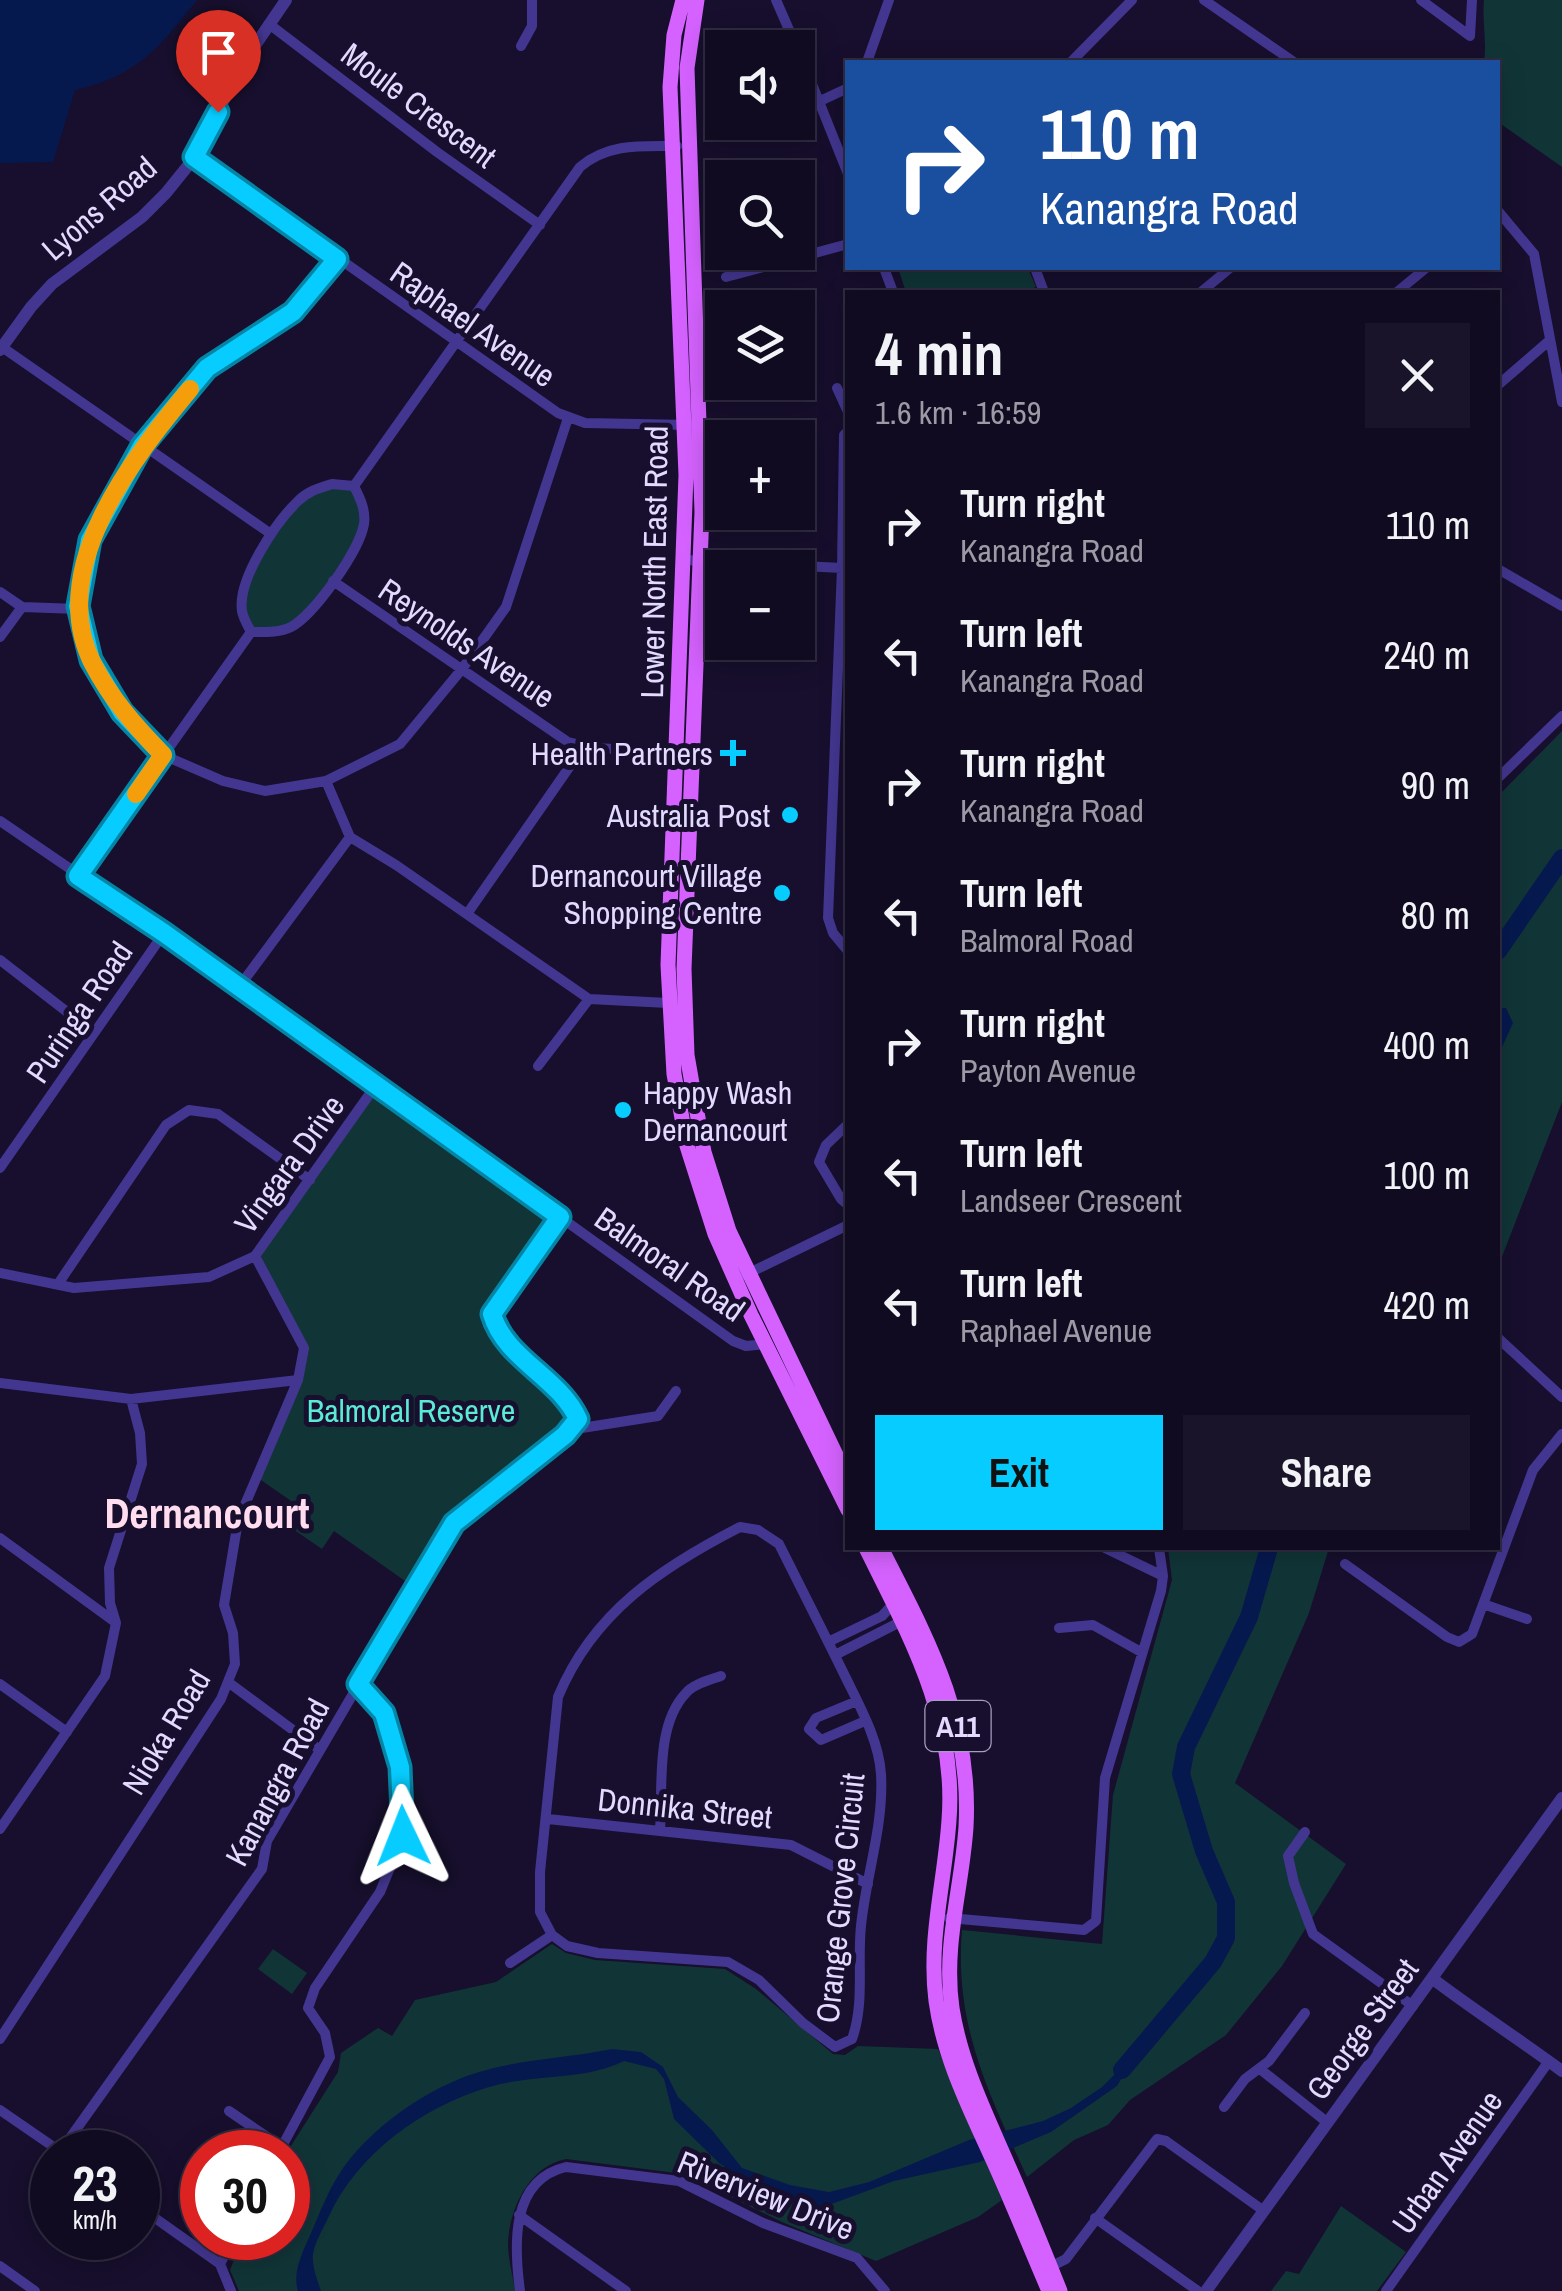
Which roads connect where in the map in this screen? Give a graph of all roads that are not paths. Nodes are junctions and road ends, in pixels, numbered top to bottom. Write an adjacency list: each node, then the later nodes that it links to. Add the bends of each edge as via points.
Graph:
1 (286, 0): 11 (street, Lyons Road)
2 (532, 0): 13 (street, via 532,26)
3 (683, 0): 20 (main road, Lower North East Road, via 670,74)
4 (698, 0): 20 (main road, Lower North East Road)
5 (776, 0): 12 (street)
6 (889, 0): 15 (street)
7 (1132, 0): 16 (street)
8 (1204, 0): 14 (street)
9 (1421, 0): 10 (street, via 1470,36)
10 (1472, 0)
11 (269, 24): 21 (street, Lyons Road); 24 (street, Moule Crescent)
12 (789, 30)
13 (521, 46)
14 (1279, 59)
15 (868, 60)
16 (1073, 60)
17 (815, 89): 19 (street)
18 (845, 89): 19 (street)
19 (820, 101): 22 (street)
20 (681, 146): 24 (street, via 596,154); 40 (main road, Lower North East Road)
21 (194, 157): 26 (street, Raphael Avenue); 34 (street, Lyons Road, via 154,205 42,295)
22 (845, 166)
23 (1500, 212): 32 (street, via 1534,254)
24 (540, 225): 33 (street)
25 (845, 245): 29 (street)
26 (337, 259): 33 (street, Raphael Avenue); 42 (street, via 293,312 207,368)
27 (1228, 270): 30 (street)
28 (1424, 270): 31 (street)
29 (726, 276)
30 (1203, 290)
31 (1399, 290)
32 (1550, 340): 35 (street); 37 (street)
33 (457, 343): 39 (street, Raphael Avenue); 43 (street)
34 (1, 348): 42 (street)
35 (1500, 382)
36 (837, 388): 38 (street)
37 (1562, 402)
38 (845, 405)
39 (568, 418): 40 (street, Raphael Avenue); 55 (street, via 506,608)
40 (693, 425): 45 (main road, Lower North East Road)
41 (845, 434): 46 (street)
42 (142, 446): 44 (street); 52 (street, via 90,540)
43 (354, 486): 44 (street, via 314,489); 48 (street, via 364,522)
44 (271, 534): 53 (street, via 242,593)
45 (693, 560): 46 (street); 58 (main road, Lower North East Road)
46 (842, 568): 67 (street, via 828,918)
47 (1500, 570): 50 (street)
48 (333, 582): 53 (street, via 290,628); 55 (street, Reynolds Avenue)
49 (0, 592): 51 (street)
50 (1562, 606)
51 (22, 607): 52 (street); 54 (street)
52 (78, 609): 59 (street, via 91,660 122,712)
53 (251, 632): 59 (street)
54 (0, 637)
55 (462, 669): 57 (street, Reynolds Avenue, via 568,742); 61 (street, via 400,744)
56 (1562, 716): 60 (street)
57 (584, 746): 58 (street, Reynolds Avenue); 65 (street)
58 (685, 752): 71 (main road, Lower North East Road); 83 (main road, Lower North East Road, via 687,1055 696,1116)
59 (163, 755): 61 (street, via 222,781 264,790); 64 (street)
60 (1500, 776)
61 (326, 781): 63 (street)
62 (0, 821): 64 (street, Balmoral Road)
63 (350, 837): 65 (street); 69 (street)
64 (78, 876): 66 (street, Balmoral Road)
65 (467, 914): 70 (street)
66 (164, 933): 69 (street, Balmoral Road); 72 (street, Puringa Road)
67 (845, 945)
68 (0, 961): 72 (street)
69 (239, 987): 74 (street, Balmoral Road)
70 (589, 999): 71 (street); 73 (street)
71 (668, 1003): 83 (main road, Lower North East Road, via 683,1128 703,1200)
72 (92, 1032): 76 (street, Puringa Road)
73 (538, 1066)
74 (376, 1086): 77 (street, Vingara Drive); 79 (street, Balmoral Road)
75 (845, 1127): 78 (street, via 819,1162)
76 (0, 1168)
77 (310, 1180): 81 (street, Vingara Drive); 84 (street, via 218,1114 189,1110 166,1125)
78 (845, 1202)
79 (560, 1217): 86 (street, Balmoral Road, via 733,1341); 92 (street, via 492,1314 498,1334 570,1402 578,1419)
80 (845, 1226): 83 (street)
81 (256, 1256): 84 (street, Vingara Drive, via 209,1277); 87 (street, Nioka Road, via 304,1348)
82 (0, 1273): 84 (street, Vingara Drive)
83 (742, 1277): 86 (main road, Lower North East Road)
84 (58, 1284)
85 (1500, 1340): 91 (street)
86 (772, 1342): 94 (main road, Lower North East Road); 95 (main road, Lower North East Road)
87 (298, 1380): 90 (street); 113 (street, Nioka Road, via 238,1521 224,1605 234,1633)
88 (0, 1384): 90 (street)
89 (676, 1392): 92 (street, via 658,1416)
90 (131, 1398): 107 (street, via 142,1464 109,1568)
91 (1562, 1398)
92 (569, 1430): 115 (street, Kanangra Road, via 454,1523)
93 (1562, 1434): 104 (street, via 1532,1470)
94 (845, 1475)
95 (845, 1503)
96 (0, 1538): 107 (street)
97 (867, 1550): 103 (main road, A11)
98 (882, 1550): 103 (main road, A11)
99 (1109, 1550): 102 (street)
100 (1159, 1550): 102 (street)
101 (1344, 1564): 104 (street, via 1452,1640 1472,1634)
102 (1163, 1576): 110 (street)
103 (902, 1604): 106 (main road, A11); 109 (street); 126 (main road, A11, via 943,1672 963,1750 966,1830)
104 (1483, 1604): 105 (street)
105 (1527, 1619)
106 (903, 1622): 111 (street); 126 (main road, A11, via 931,1684 948,1762)
107 (116, 1623): 118 (street, via 106,1676)
108 (1059, 1628): 110 (street, via 1093,1626)
109 (828, 1642): 111 (street, Orange Grove Circuit); 121 (street, Orange Grove Circuit, via 780,1544 758,1530 740,1527 682,1556 613,1612 569,1671 558,1697)
110 (1141, 1652): 126 (street, via 1104,1778 1096,1922 1084,1930)
111 (835, 1655): 116 (street, Orange Grove Circuit)
112 (721, 1676): 123 (street, via 687,1690 672,1714)
113 (228, 1682): 119 (street); 132 (street, Nioka Road)
114 (0, 1684): 118 (street)
115 (358, 1684): 119 (street, Kanangra Road); 142 (street, via 384,1713 395,1749 403,1836 380,1892 315,1988 308,2008 325,2033 330,2057)
116 (857, 1700): 117 (street, Orange Grove Circuit); 117 (street, via 816,1718 809,1729 821,1740)
117 (865, 1720): 125 (street, Orange Grove Circuit, via 881,1774)
118 (67, 1732): 122 (street)
119 (320, 1750): 140 (street, Kanangra Road, via 267,1842 262,1869)
120 (1562, 1798): 129 (street, George Street)
121 (548, 1819): 123 (street, Donnika Street); 127 (street, Orange Grove Circuit, via 540,1912)
122 (0, 1829)
123 (660, 1830): 125 (street, Donnika Street, via 792,1845)
124 (1305, 1832): 130 (street, via 1288,1856 1313,1934)
125 (868, 1884): 127 (street, Orange Grove Circuit, via 858,1964 860,2019 852,2039 834,2047 759,1980 728,1962 598,1954 567,1946)
126 (944, 1917): 150 (main road, A11, via 934,1968 953,2070 976,2106)
127 (552, 1934): 128 (street)
128 (510, 1964)
129 (1433, 1979): 130 (street, George Street); 133 (street)
130 (1412, 2006): 139 (street, George Street)
131 (1304, 2013): 134 (street)
132 (0, 2039)
133 (1549, 2062): 135 (street); 161 (street, Urban Avenue)
134 (1260, 2069): 136 (street); 139 (street)
135 (1562, 2071)
136 (1224, 2106)
137 (0, 2110): 143 (street)
138 (229, 2111): 141 (street)
139 (1328, 2123): 144 (street, George Street)
140 (77, 2130)
141 (254, 2130)
142 (291, 2130)
143 (30, 2131)
144 (1264, 2211): 146 (street, via 1157,2139); 160 (street, George Street)
145 (520, 2215): 154 (street, via 514,2248); 155 (street); 156 (street, Riverview Drive, via 548,2171 566,2167 678,2181 857,2258)
146 (1095, 2218): 150 (street, via 1064,2262); 159 (street)
147 (160, 2222): 149 (street)
148 (222, 2260): 149 (street)
149 (220, 2264): 153 (street)
150 (1046, 2269): 157 (main road, A11); 158 (main road, A11)
151 (2, 2270): 152 (street)
152 (35, 2291)
153 (231, 2291)
154 (520, 2291)
155 (626, 2291)
156 (885, 2291)
157 (1049, 2291)
158 (1060, 2291)
159 (1198, 2291)
160 (1206, 2291)
161 (1386, 2291)

